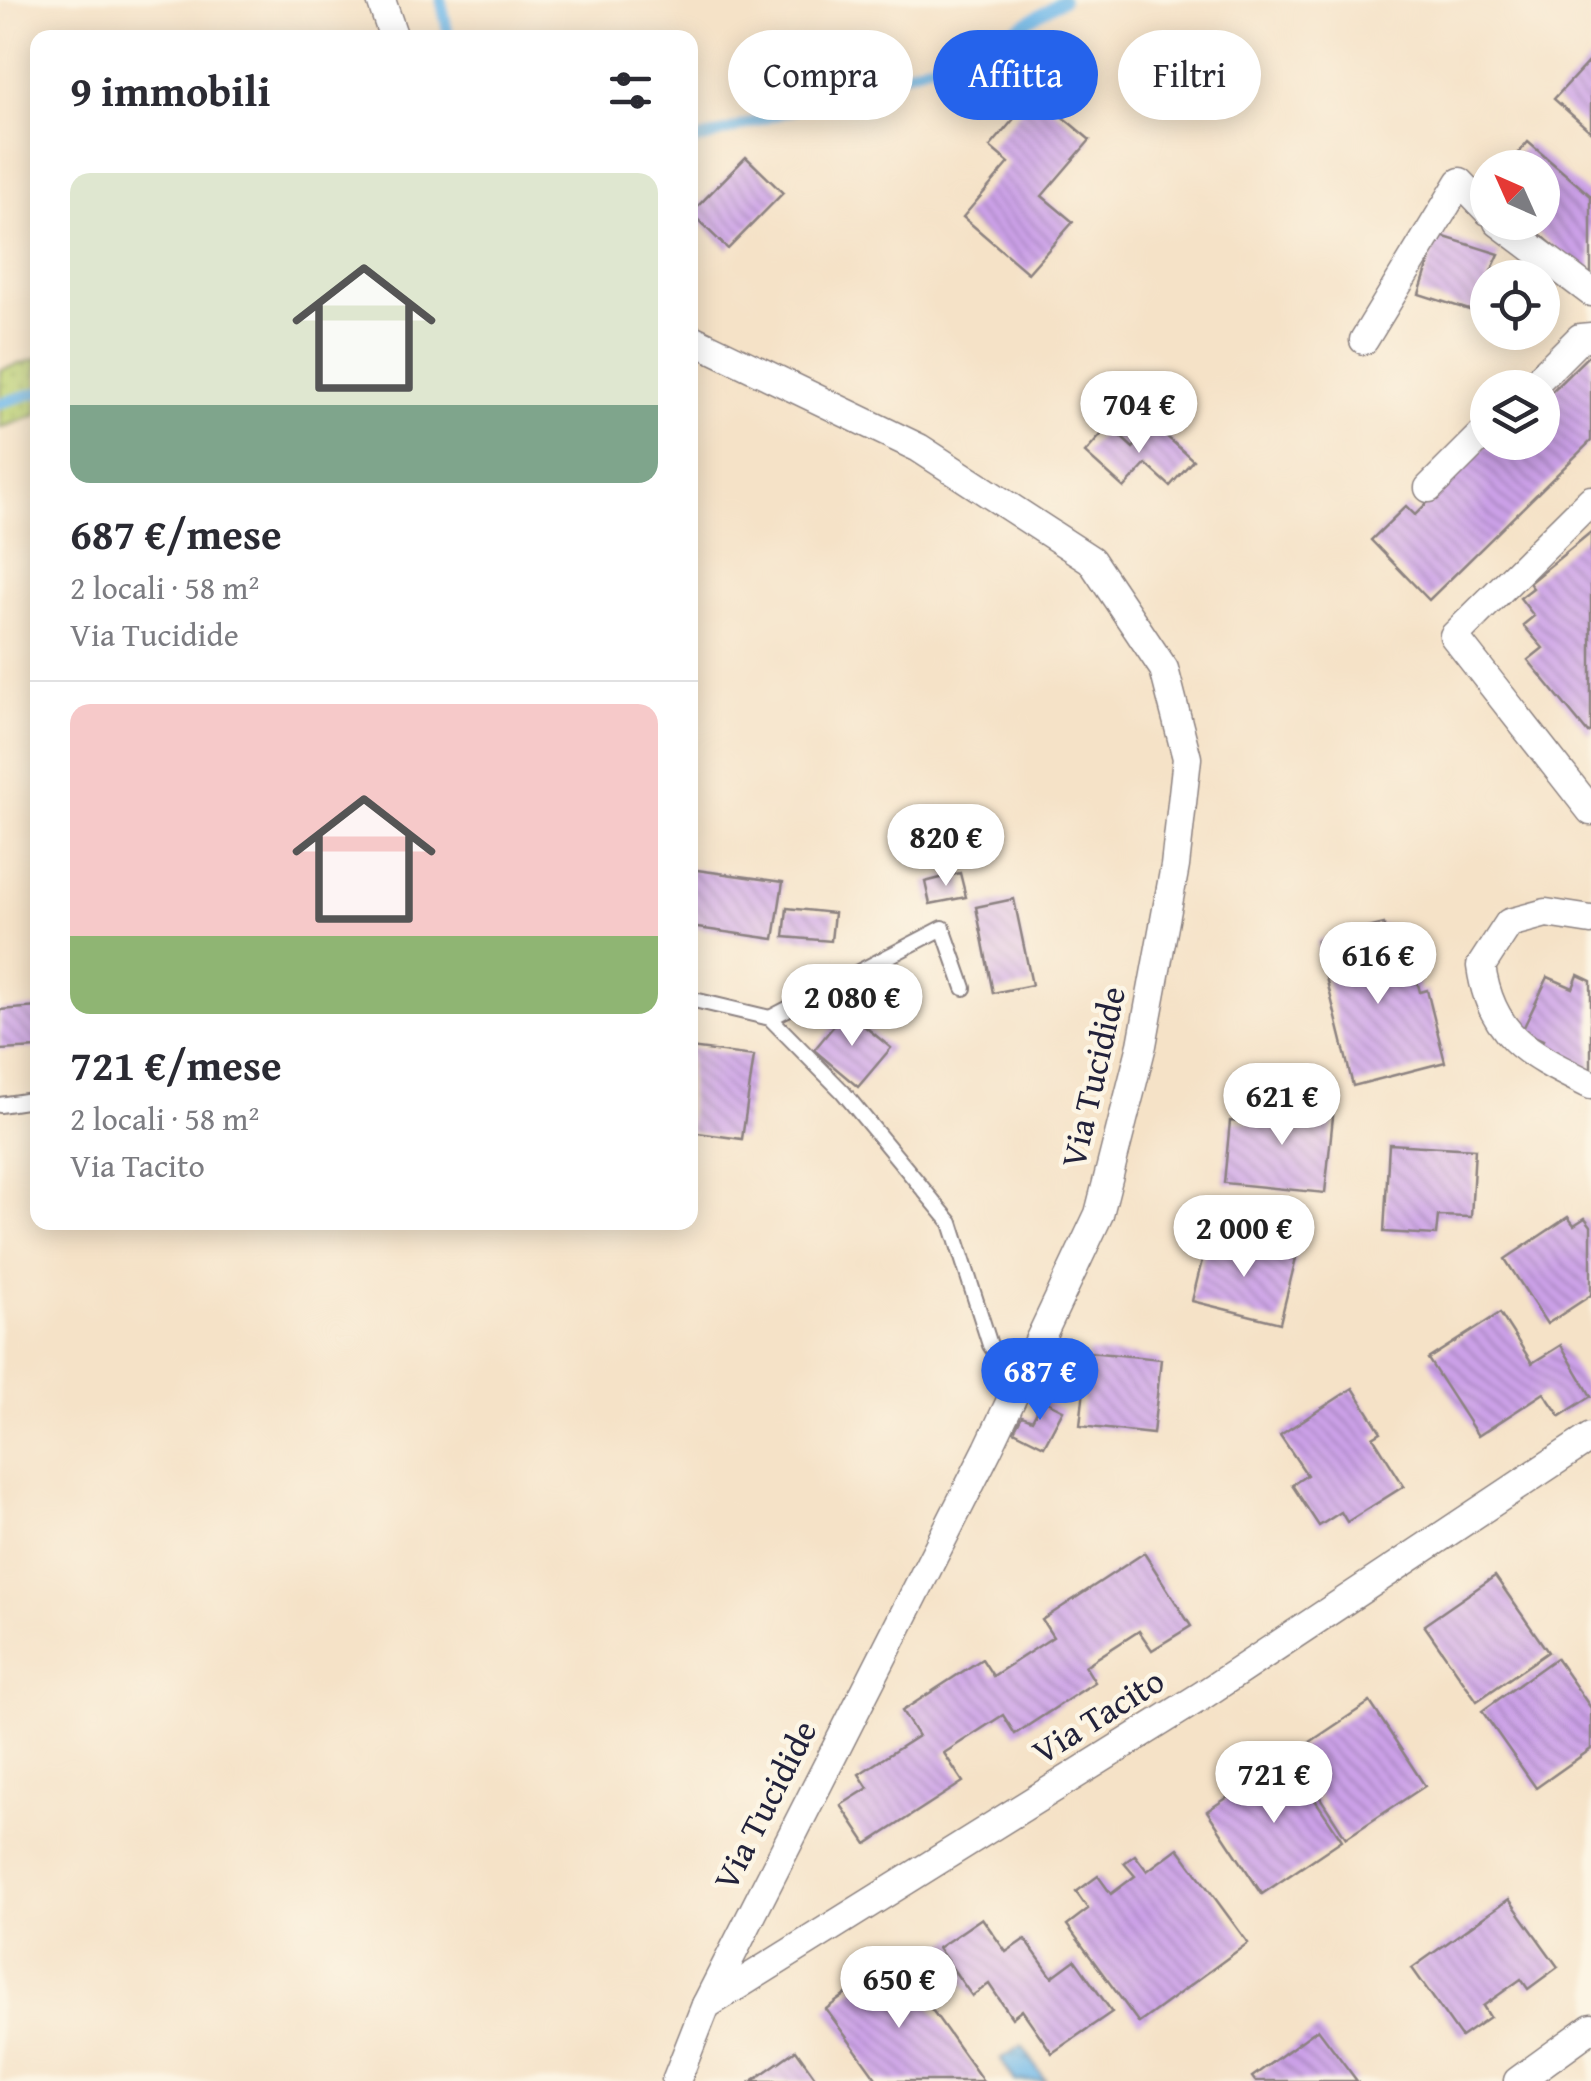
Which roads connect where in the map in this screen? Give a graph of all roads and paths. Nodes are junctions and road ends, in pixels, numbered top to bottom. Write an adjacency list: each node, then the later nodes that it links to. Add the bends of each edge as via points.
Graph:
1 (382, 0): 2 (street)
2 (391, 30)
3 (1470, 192): 7 (street, via 1460,182)
4 (1522, 240): 5 (street)
5 (1591, 292)
6 (1591, 337): 9 (street, via 1580,338)
7 (1364, 340)
8 (698, 342): 21 (street, Via Tucidide, via 920,448 1092,560 1164,668 1187,758 1176,866 1142,1045 1099,1214)
9 (1548, 370)
10 (1470, 448): 11 (street)
11 (1429, 488)
12 (1591, 500): 13 (street, via 1454,636)
13 (1591, 811)
14 (1591, 920): 18 (street, via 1546,914 1508,923 1481,966 1486,1002 1524,1052)
15 (964, 988): 17 (lane, via 943,928)
16 (698, 1001): 17 (lane)
17 (770, 1018): 21 (lane, via 844,1092 950,1222 990,1345)
18 (1591, 1085)
19 (30, 1100): 20 (lane)
20 (0, 1106)
21 (1018, 1385): 23 (street, Via Tucidide)
22 (1591, 1437): 23 (street, Via Tacito, via 1203,1695)
23 (706, 2006): 25 (street)
24 (1591, 2028): 26 (street)
25 (676, 2081)
26 (1518, 2081)

